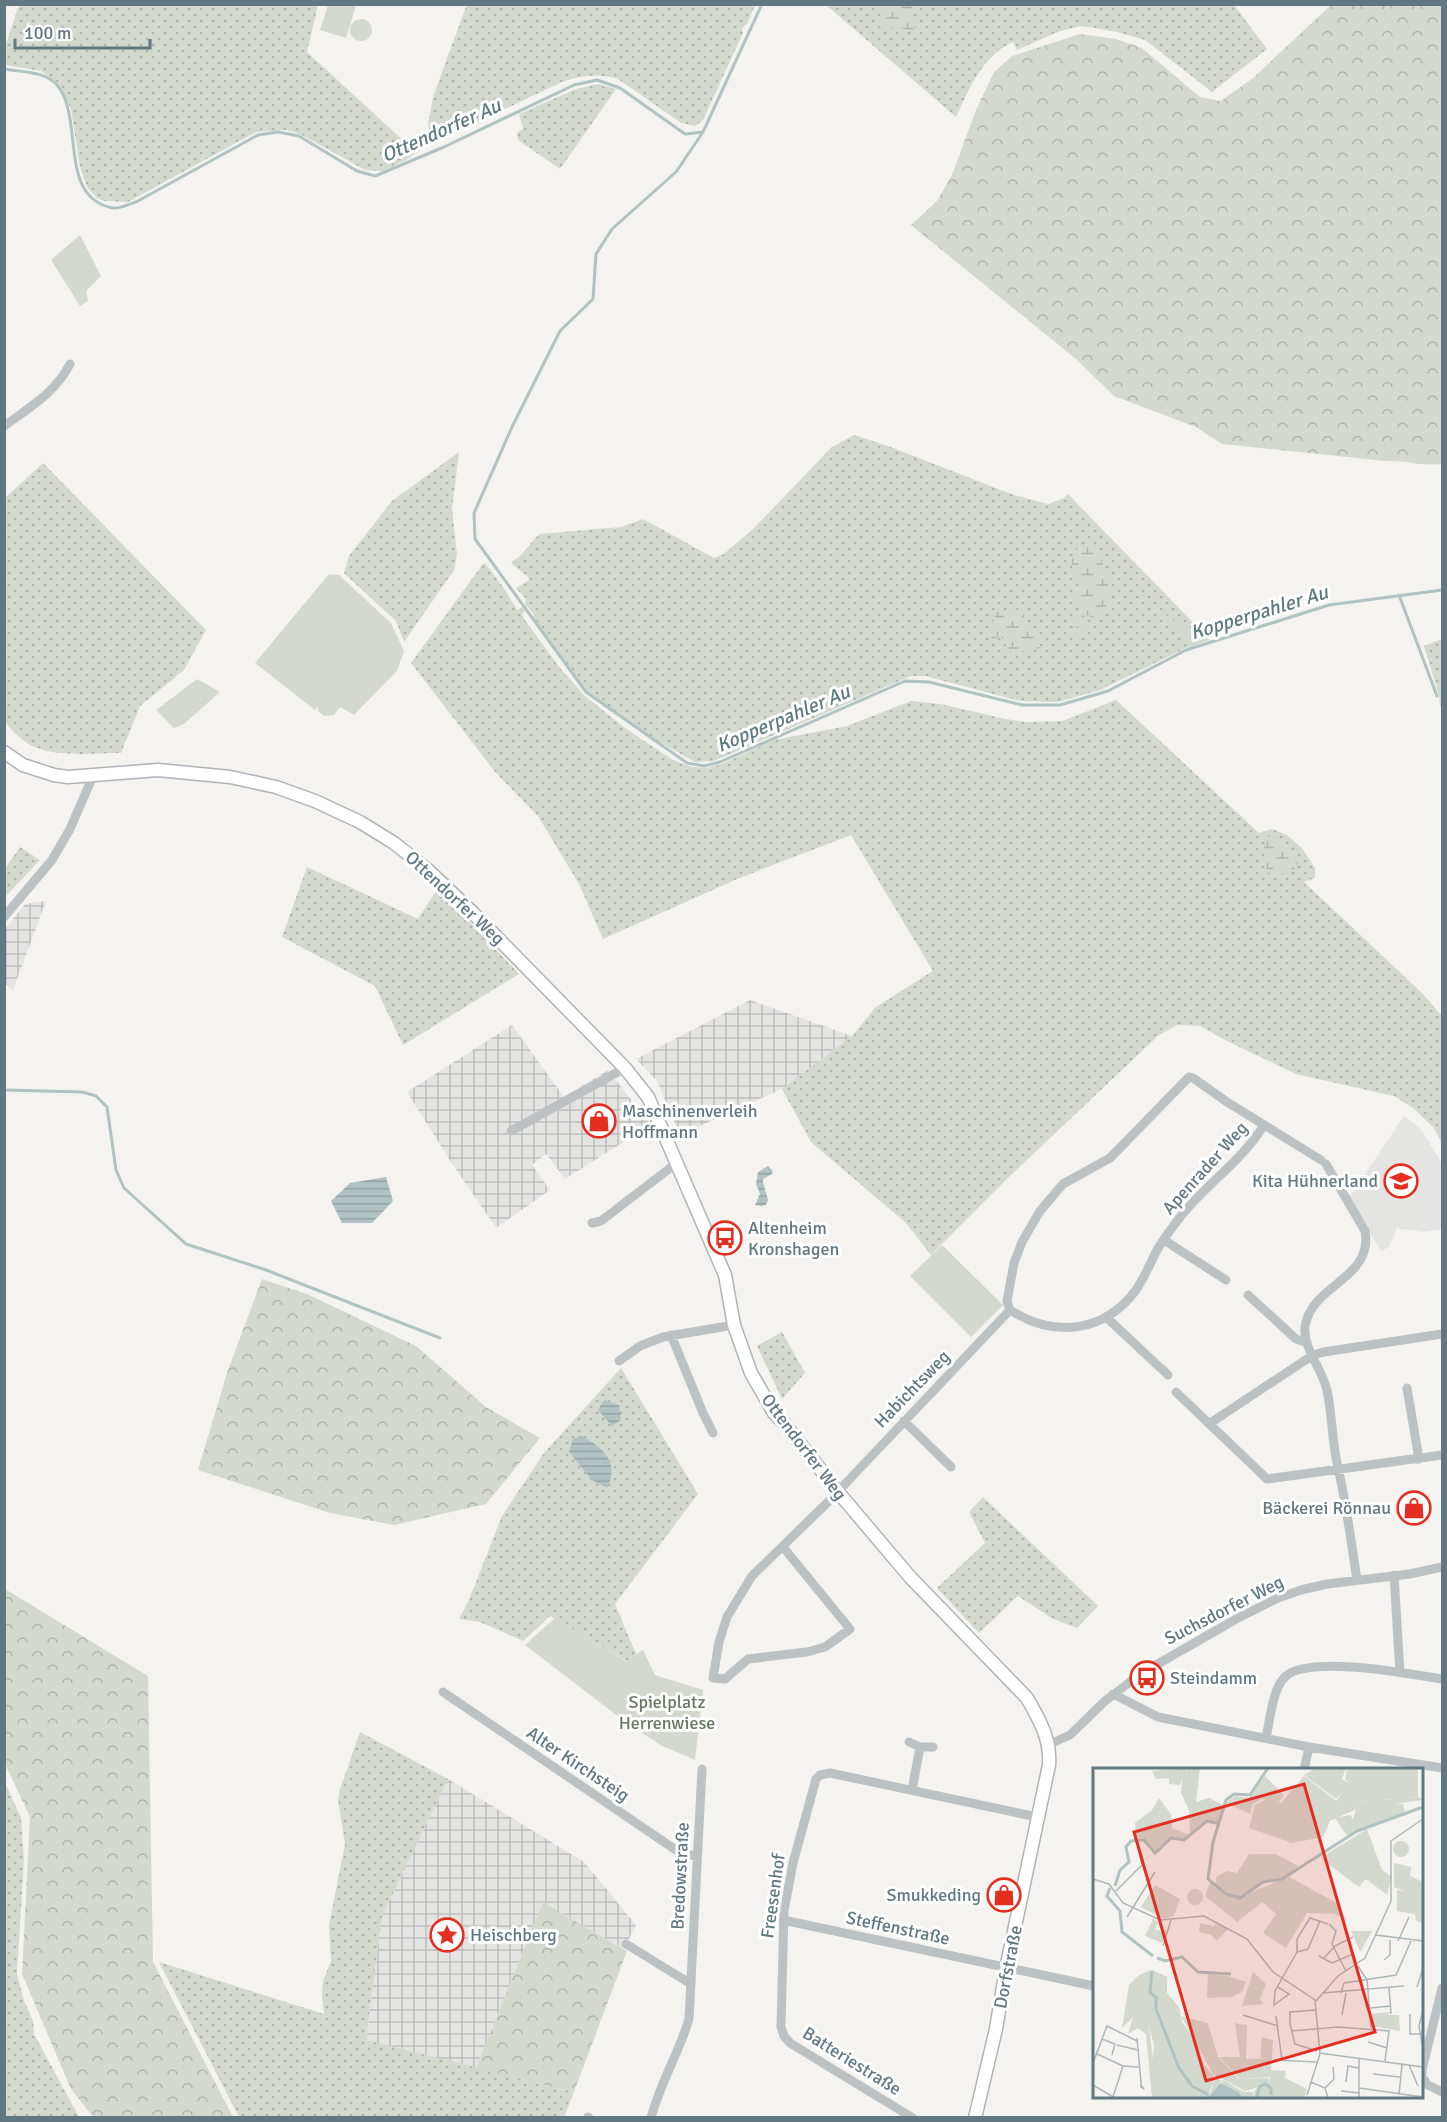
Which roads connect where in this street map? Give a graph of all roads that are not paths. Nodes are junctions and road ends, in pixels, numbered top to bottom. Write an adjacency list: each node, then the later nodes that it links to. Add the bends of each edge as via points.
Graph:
1 (70, 364): 2 (street, via 51,391)
2 (4, 426)
3 (4, 752): 4 (main road, Ottendorfer Weg, via 36,771 68,777)
4 (93, 776): 5 (street, via 52,860); 6 (main road, Ottendorfer Weg, via 158,770 230,777 298,794 360,822 428,870)
5 (4, 917)
6 (625, 1068): 8 (street); 9 (main road, Ottendorfer Weg, via 648,1097)
7 (1264, 1125): 11 (street, Apenrader Weg, via 1252,1144 1198,1197); 14 (street, via 1189,1077 1110,1158 1063,1185 1033,1221 1014,1263 1007,1301); 19 (street, via 1323,1162 1365,1231 1366,1248 1355,1267 1318,1300 1308,1316)
8 (511, 1131)
9 (678, 1162): 10 (street, via 601,1221); 16 (main road, Ottendorfer Weg, via 725,1275)
10 (592, 1223)
11 (1164, 1240): 12 (street); 15 (street, Apenrader Weg, via 1136,1289)
12 (1226, 1280)
13 (1248, 1295): 19 (street, via 1296,1339)
14 (1010, 1310): 15 (street, Apenrader Weg, via 1033,1323 1058,1328); 25 (street, Habichtsweg)
15 (1106, 1317): 22 (street)
16 (734, 1325): 17 (street); 32 (main road, Ottendorfer Weg, via 751,1373 774,1413)
17 (671, 1335): 21 (street, via 640,1346); 27 (street)
18 (1442, 1337): 20 (street)
19 (1305, 1342): 20 (street)
20 (1313, 1355): 26 (street); 31 (street, via 1327,1391)
21 (619, 1361)
22 (1168, 1375)
23 (1407, 1388): 29 (street)
24 (1176, 1392): 26 (street)
25 (904, 1421): 30 (street); 32 (street, Habichtsweg)
26 (1209, 1424): 31 (street, via 1267,1479)
27 (713, 1433)
28 (1443, 1455): 29 (street)
29 (1419, 1459): 31 (street)
30 (951, 1467)
31 (1340, 1471): 36 (street)
32 (838, 1492): 33 (street, Habichtsweg); 43 (main road, Ottendorfer Weg, via 910,1577 1027,1698 1040,1719)
33 (783, 1547): 33 (street, Habichtsweg, via 752,1576 738,1598 719,1642 712,1678 725,1679 748,1659 825,1647 850,1629)
34 (1443, 1567): 35 (street, Suchsdorfer Weg)
35 (1394, 1575): 36 (street, Suchsdorfer Weg); 37 (street)
36 (1357, 1580): 40 (street, Suchsdorfer Weg, via 1278,1598 1155,1665)
37 (1400, 1673): 38 (street); 41 (street, via 1314,1666 1286,1676 1275,1695)
38 (1443, 1679)
39 (443, 1692): 52 (street, Alter Kirchsteig, via 676,1850)
40 (1113, 1694): 41 (street, via 1158,1717); 43 (street, Suchsdorfer Weg, via 1070,1735)
41 (1266, 1738): 46 (street)
42 (909, 1742): 44 (street)
43 (1048, 1745): 51 (main road, Dorfstraße, via 1049,1765)
44 (920, 1747): 45 (street); 50 (street)
45 (933, 1747)
46 (1309, 1747): 48 (street); 49 (street)
47 (702, 1768): 52 (street, Bredowstraße)
48 (1304, 1768)
49 (1443, 1768)
50 (912, 1790): 51 (street); 53 (street, Freesenhof, via 820,1774 813,1786 793,1863)
51 (1038, 1817): 55 (main road, Dorfstraße)
52 (697, 1857): 56 (street, Bredowstraße)
53 (783, 1920): 55 (street, Steffenstraße); 59 (street, Freesenhof)
54 (626, 1944): 56 (street)
55 (1006, 1969): 57 (street, Steffenstraße); 65 (main road, Dorfstraße)
56 (691, 1984): 63 (street, Bredowstraße, via 684,2036 663,2080)
57 (1093, 1986)
58 (1443, 1988): 60 (street)
59 (781, 2027): 64 (street, Batteriestraße, via 790,2043)
60 (1423, 2066)
61 (1423, 2078): 62 (street)
62 (1443, 2092)
63 (651, 2118)
64 (913, 2118)
65 (975, 2118)

